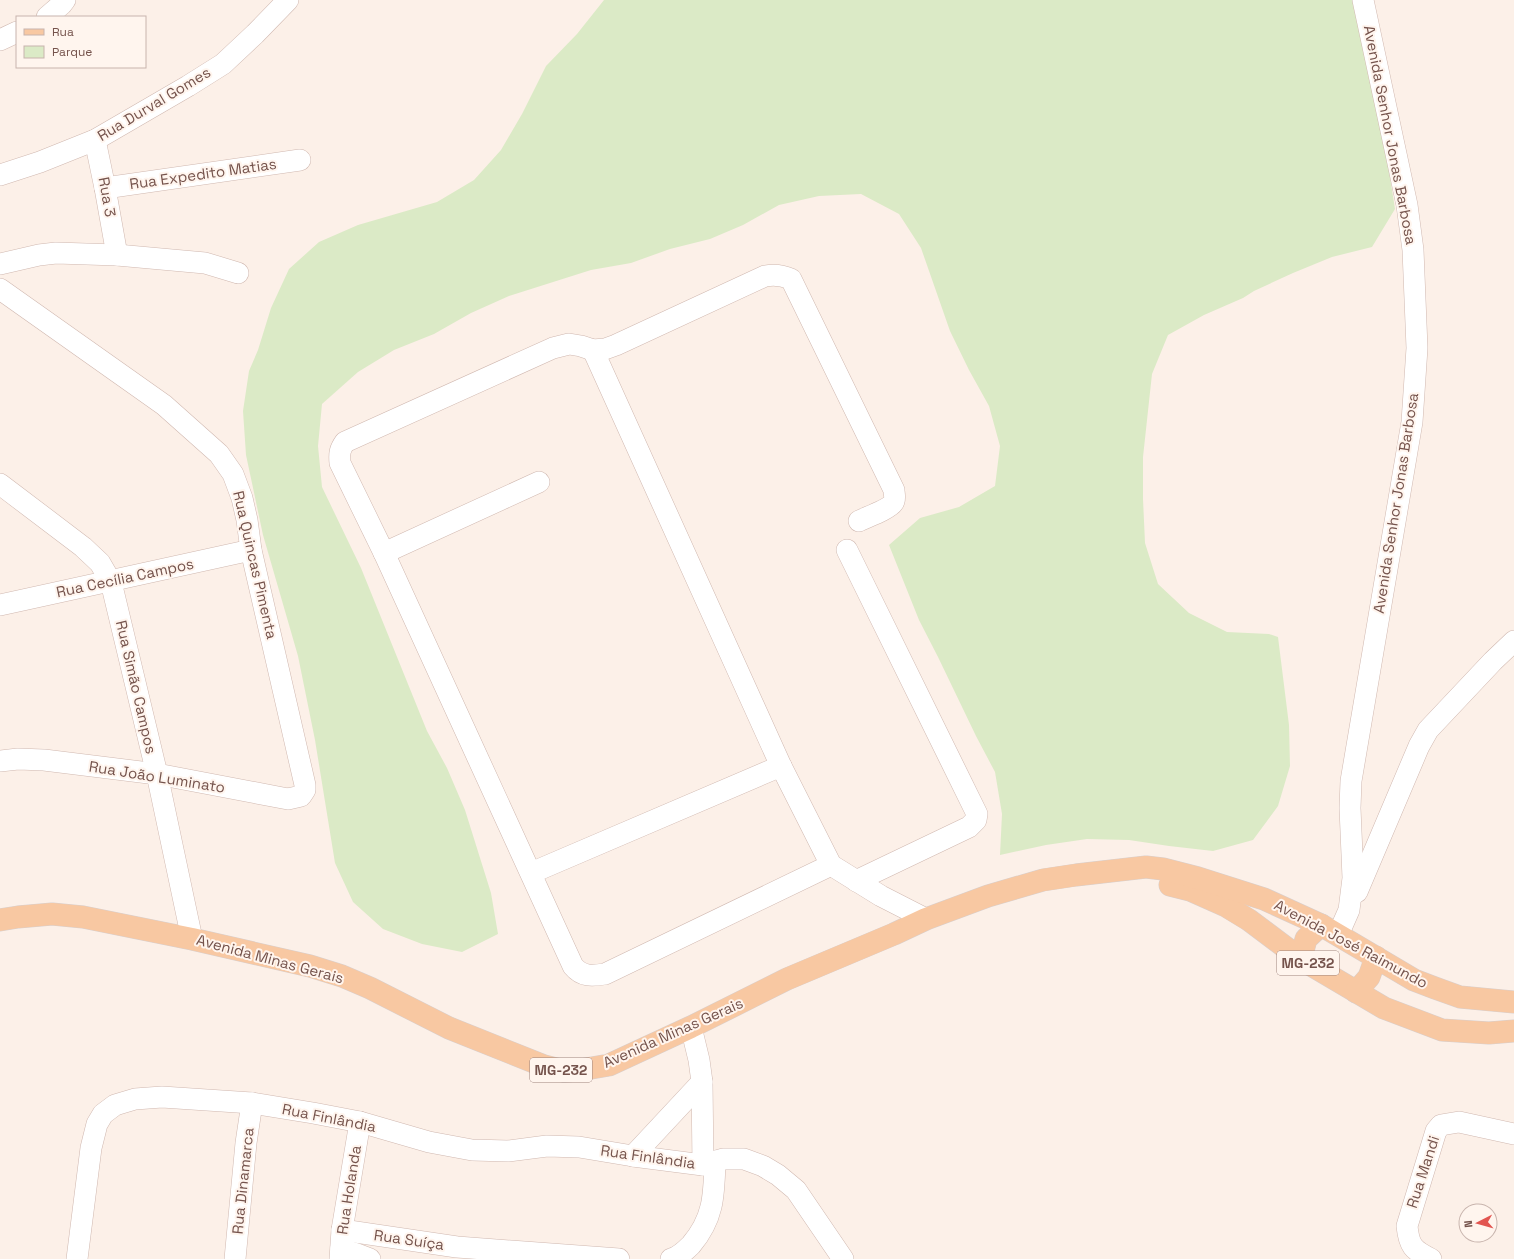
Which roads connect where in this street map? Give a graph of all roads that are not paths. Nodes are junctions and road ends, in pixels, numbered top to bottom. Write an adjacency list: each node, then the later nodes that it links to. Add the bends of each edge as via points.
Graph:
1 (65, 0): 4 (street)
2 (288, 0): 7 (street, Rua Durval Gomes, via 223,64)
3 (1363, 0): 33 (street, Avenida Senhor Jonas Barbosa, via 1407,205 1413,250 1417,348 1412,422 1351,781 1354,878)
4 (47, 16)
5 (16, 32): 6 (street)
6 (0, 40)
7 (95, 140): 9 (street, Rua Durval Gomes); 10 (street, Rua 3)
8 (300, 160): 10 (street, Rua Expedito Matias)
9 (0, 175)
10 (105, 188): 11 (street, Rua 3)
11 (117, 255): 12 (street, via 56,253); 13 (street, via 205,263)
12 (0, 264)
13 (238, 273)
14 (0, 289): 19 (street, Rua Quincas Pimenta, via 164,405 219,454 233,474 242,498)
15 (593, 350): 18 (street, via 616,345 765,276 774,274 791,279 894,490 893,503); 21 (street, via 569,344 552,348 345,442 340,448 340,462); 26 (street)
16 (539, 482): 21 (street)
17 (0, 484): 22 (street, Rua Simão Campos, via 83,547 100,563)
18 (859, 521)
19 (251, 550): 22 (street, Rua Cecília Campos); 28 (street, Rua Quincas Pimenta)
20 (847, 550): 32 (street, via 976,814 976,820 969,827)
21 (384, 553): 31 (street)
22 (111, 582): 23 (street, Rua Cecília Campos); 27 (street, Rua Simão Campos)
23 (0, 605)
24 (1514, 641): 33 (street, via 1428,730)
25 (0, 761): 27 (street, Rua João Luminato, via 44,760)
26 (780, 766): 29 (street); 31 (street)
27 (157, 774): 28 (street, Rua João Luminato, via 288,799 301,796); 37 (street, Rua Simão Campos)
28 (305, 785)
29 (831, 865): 31 (street, via 605,974 594,975 587,975 573,966); 32 (street)
30 (1109, 871): 34 (main road, Avenida Minas Gerais / MG-232, via 1042,880 988,896); 36 (main road, Avenida José Raimundo / MG-232, via 1163,869 1198,878 1264,899); 39 (main road, Avenida José Raimundo / MG-232, via 1190,890 1226,906)
31 (531, 873)
32 (856, 881): 34 (street)
33 (1349, 910): 36 (street, Avenida Senhor Jonas Barbosa)
34 (926, 919): 42 (main road, Avenida Minas Gerais / MG-232, via 787,979)
35 (0, 920): 37 (main road, Avenida Minas Gerais / MG-232, via 52,914)
36 (1330, 930): 38 (main road, Avenida José Raimundo / MG-232); 39 (main road, via 1306,939)
37 (192, 939): 42 (main road, Avenida Minas Gerais / MG-232, via 310,966 342,976 449,1028 544,1066 564,1071 609,1065)
38 (1376, 957): 40 (main road, via 1369,977); 41 (main road, Avenida José Raimundo / MG-232, via 1414,980 1460,997)
39 (1302, 959): 40 (main road, Avenida José Raimundo / MG-232)
40 (1356, 992): 44 (main road, Avenida José Raimundo / MG-232, via 1384,1008 1442,1030)
41 (1514, 1002)
42 (691, 1027): 46 (street)
43 (1514, 1030): 44 (main road, Avenida José Raimundo / MG-232)
44 (1489, 1033): 45 (street)
45 (1514, 1042)
46 (702, 1082): 50 (street); 51 (street)
47 (252, 1103): 48 (street, Rua Finlândia); 53 (street, Rua Finlândia, via 148,1098 115,1105 103,1114 97,1124 91,1148); 54 (street, Rua Dinamarca)
48 (360, 1122): 50 (street, Rua Finlândia, via 429,1142 472,1150 508,1151 547,1146 579,1146); 52 (street, Rua Holanda)
49 (1514, 1134): 59 (street, Rua Mandi, via 1459,1122 1441,1125 1436,1130 1407,1226 1412,1247)
50 (633, 1156): 51 (street, Rua Finlândia)
51 (709, 1163): 57 (street, via 713,1198 708,1220 687,1249); 58 (street, Rua Finlândia, via 723,1159 744,1159 778,1175 796,1190)
52 (341, 1246): 55 (street); 56 (street, Rua Suíça, via 457,1247)
53 (77, 1259)
54 (235, 1259)
55 (370, 1259)
56 (619, 1259)
57 (671, 1259)
58 (843, 1259)
59 (1431, 1259)

